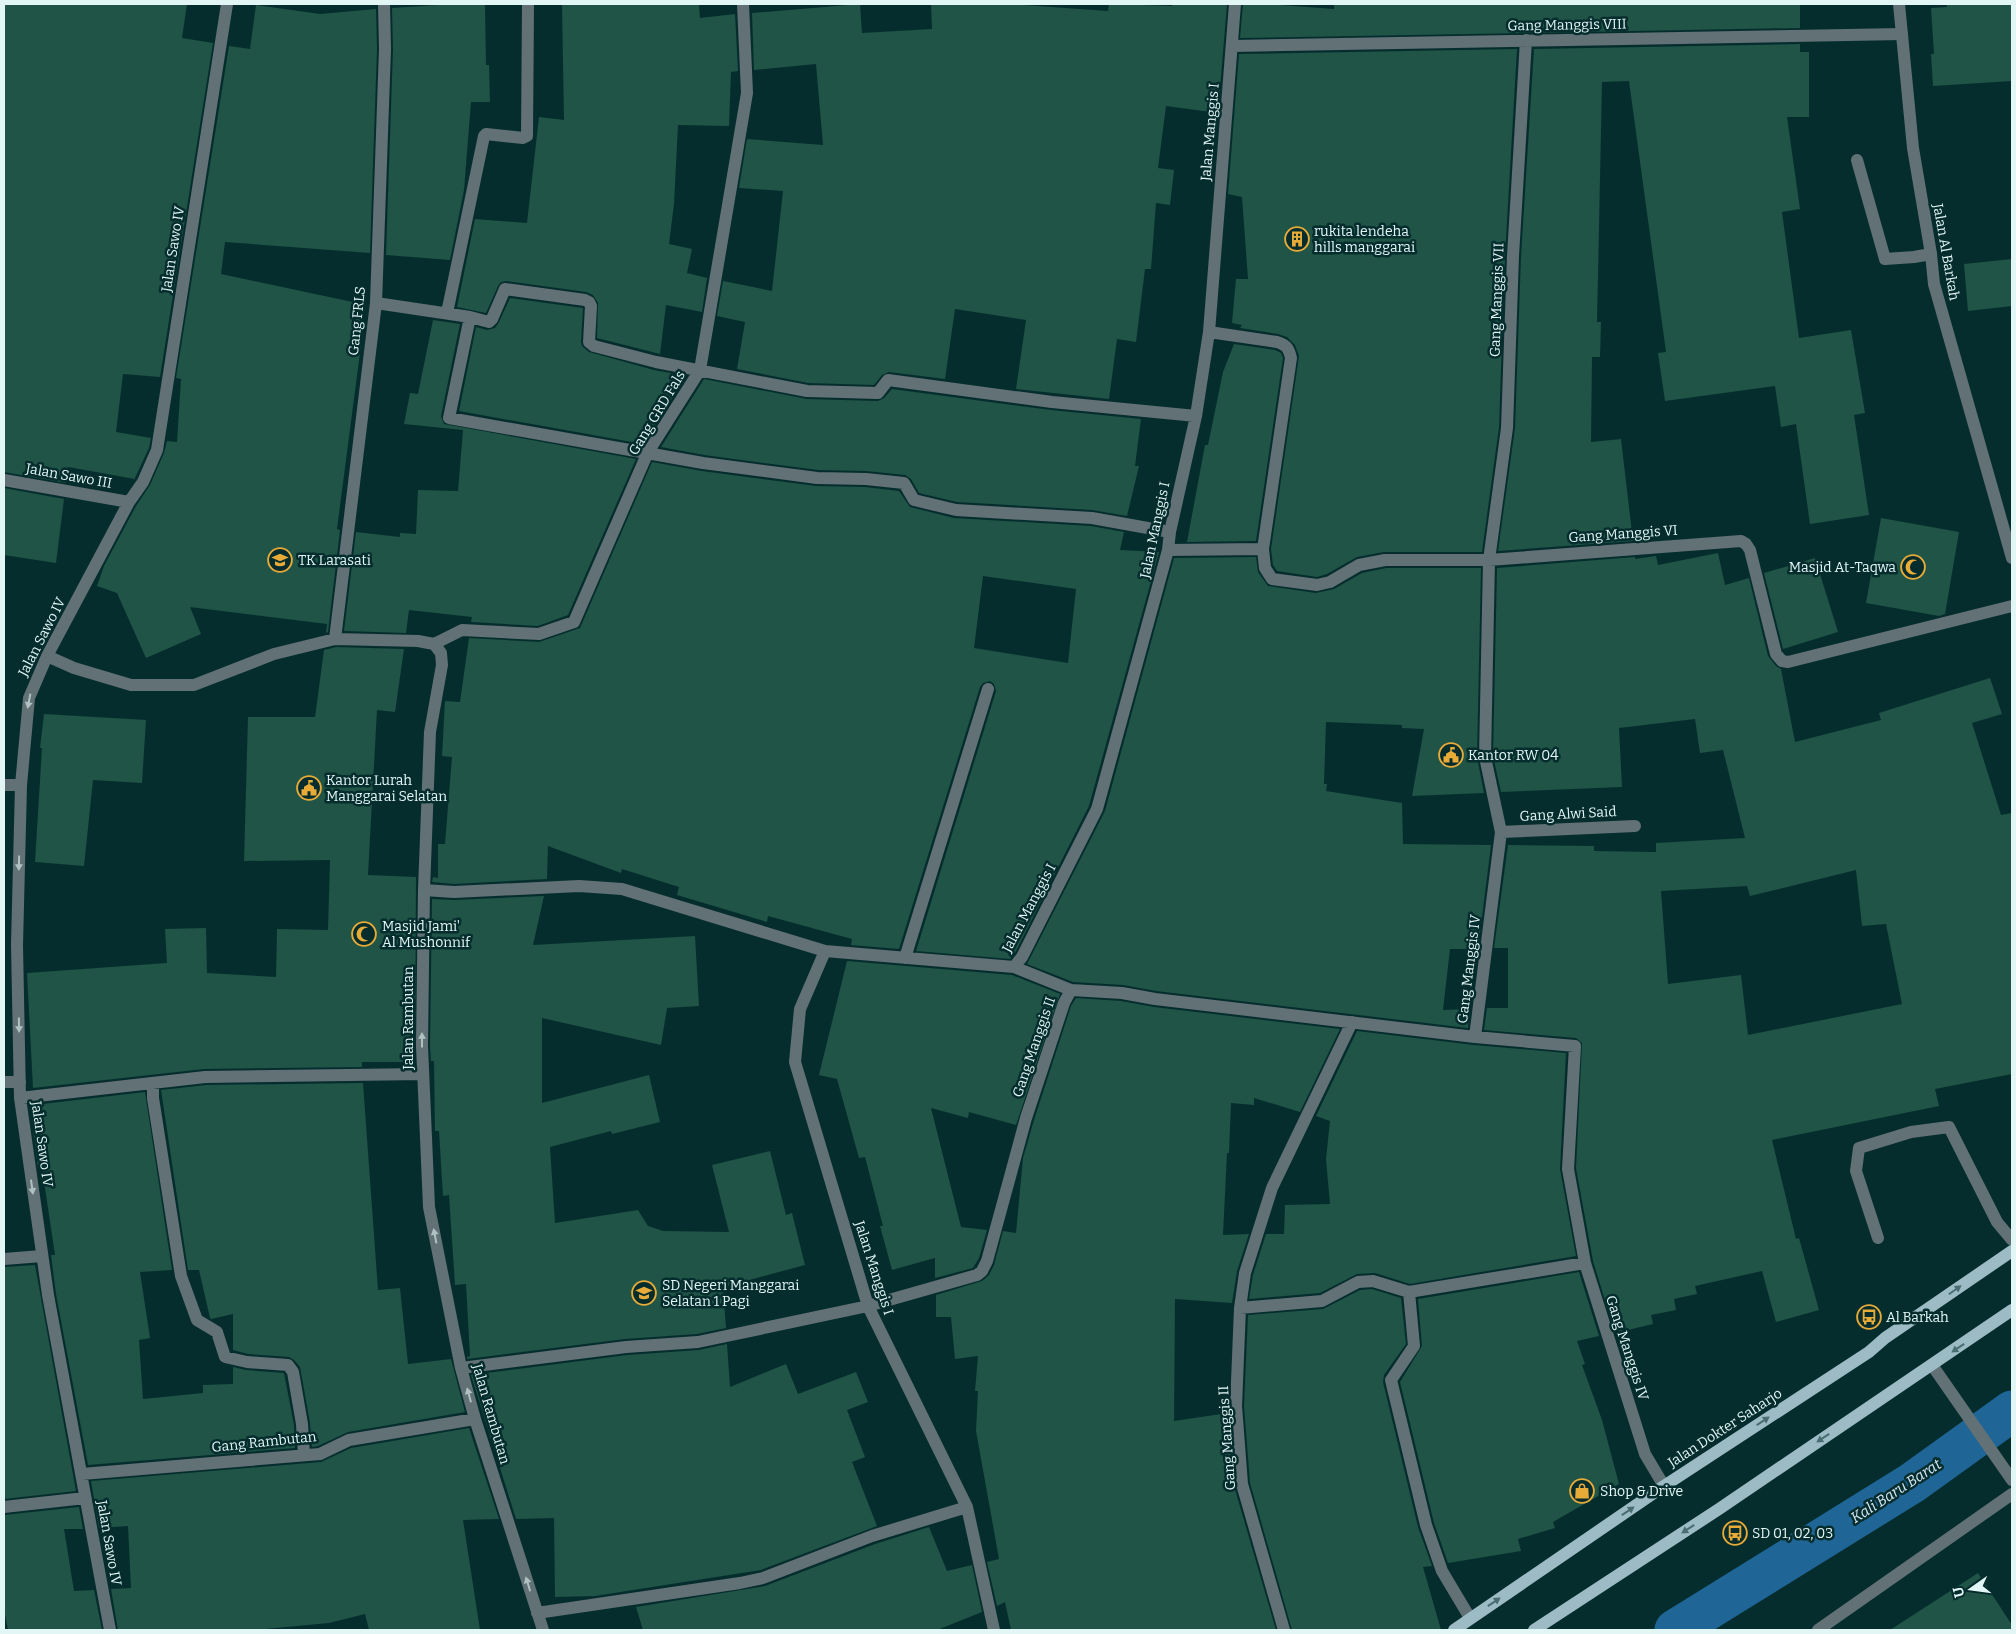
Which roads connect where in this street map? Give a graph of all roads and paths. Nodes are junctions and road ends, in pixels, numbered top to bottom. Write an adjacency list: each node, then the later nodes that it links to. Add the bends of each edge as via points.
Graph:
1 (227, 4): 20 (street, Jalan Sawo IV, via 157,450)
2 (384, 4): 12 (street, Gang FRLS)
3 (528, 4): 13 (street, via 527,136 484,136)
4 (743, 4): 16 (street, Gang GRD Fals, via 746,93)
5 (1235, 4): 9 (street, Jalan Manggis I)
6 (1899, 4): 7 (street, Jalan Al Barkah)
7 (1902, 34): 8 (street, Gang Manggis VIII); 11 (street, Jalan Al Barkah, via 1913,148)
8 (1526, 40): 9 (street, Gang Manggis VIII); 25 (street, Gang Manggis VII, via 1507,428)
9 (1232, 46): 15 (street, Jalan Manggis I)
10 (1857, 160): 11 (street, via 1884,259)
11 (1931, 254): 24 (street, Jalan Al Barkah, via 1934,284)
12 (376, 303): 13 (street); 27 (street, Gang FRLS)
13 (447, 314): 14 (street)
14 (470, 317): 16 (street, via 490,321 505,290 585,300 591,306 589,342 594,346); 18 (street, via 449,418)
15 (1209, 332): 17 (street, Jalan Manggis I); 22 (street, via 1277,342 1290,350)
16 (700, 370): 17 (street, via 808,391 878,393 888,380 1052,402); 18 (street, Gang GRD Fals)
17 (1196, 416): 21 (street, Jalan Manggis I)
18 (648, 452): 21 (street, via 703,463 817,478 904,483 914,500 956,510 1092,518); 28 (street, Gang GRD Fals, via 574,622 539,634 462,630)
19 (4, 480): 20 (street, Jalan Sawo III)
20 (130, 502): 29 (street, Jalan Sawo IV)
21 (1170, 532): 23 (street, Jalan Manggis I)
22 (1263, 549): 23 (street); 25 (street, Gang Manggis VI, via 1265,568 1272,580 1317,585 1330,582 1359,565 1385,560)
23 (1168, 550): 38 (street, Jalan Manggis I, via 1097,809)
24 (2012, 558)
25 (1489, 560): 26 (street, Gang Manggis VI, via 1741,540 1750,550 1776,654 1788,662); 34 (street, Gang Manggis IV, via 1485,757)
26 (2012, 606)
27 (335, 639): 28 (street); 29 (street, via 274,654 194,685 131,685 74,668)
28 (434, 644): 35 (street, Jalan Rambutan, via 441,653 442,665 430,732)
29 (47, 656): 32 (street, Jalan Sawo IV, one-way to 32, via 29,698)
30 (988, 689): 37 (street)
31 (4, 785): 32 (street)
32 (21, 785): 44 (street, Jalan Sawo IV, one-way to 44, via 17,945)
33 (1636, 826): 34 (street, Gang Alwi Said)
34 (1502, 832): 41 (street, Gang Manggis IV)
35 (424, 890): 36 (street, via 454,892 579,886 622,889); 42 (street, Jalan Rambutan, one-way to 35)
36 (825, 951): 37 (street, Jalan Manggis I); 54 (street, Jalan Manggis I, via 800,1008 795,1062)
37 (905, 958): 38 (street, Jalan Manggis I)
38 (1014, 967): 39 (street)
39 (1071, 990): 40 (street, Gang Manggis II); 54 (street, Gang Manggis II, via 1026,1118 982,1271)
40 (1352, 1022): 41 (street, Gang Manggis II); 55 (street, Gang Manggis II, via 1272,1188 1248,1264)
41 (1475, 1037): 52 (street, Gang Manggis IV, via 1575,1046 1568,1169)
42 (423, 1074): 45 (street, via 205,1077); 58 (street, Jalan Rambutan, one-way to 42, via 429,1207)
43 (4, 1082): 44 (street)
44 (20, 1082): 46 (street, Jalan Sawo IV)
45 (153, 1084): 46 (street); 60 (street, via 181,1276 197,1320 217,1332 225,1357 288,1365 293,1372)
46 (20, 1098): 50 (street, Jalan Sawo IV, one-way to 50)
47 (1878, 1238): 48 (street, via 1856,1172 1859,1148 1911,1132 1949,1127 1997,1222)
48 (2012, 1240)
49 (2012, 1251): 63 (main road, Jalan Dokter Saharjo, one-way to 49, via 1868,1352)
50 (42, 1256): 51 (street); 61 (street, Jalan Sawo IV)
51 (4, 1259)
52 (1585, 1263): 53 (street); 63 (street, Gang Manggis IV, via 1645,1454)
53 (1409, 1292): 55 (street, via 1373,1281 1358,1282 1322,1301); 69 (street, via 1414,1346 1391,1380 1426,1525 1442,1571)
54 (868, 1306): 58 (street, via 698,1342 626,1347); 67 (street, Jalan Manggis I)
55 (1240, 1308): 73 (street, Gang Manggis II, via 1236,1406 1242,1484)
56 (2012, 1310): 57 (main road, one-way to 57)
57 (1932, 1366): 62 (street); 75 (main road, one-way to 75)
58 (462, 1368): 59 (street, Jalan Rambutan, one-way to 58)
59 (475, 1419): 60 (street, Gang Rambutan, via 349,1440 320,1454); 68 (street, Jalan Rambutan, one-way to 59)
60 (304, 1455): 61 (street, Gang Rambutan)
61 (82, 1474): 65 (street, Jalan Sawo IV)
62 (2012, 1480)
63 (1664, 1486): 69 (main road, Jalan Dokter Saharjo, one-way to 63)
64 (2012, 1494): 76 (street)
65 (85, 1498): 66 (street); 70 (street, Jalan Sawo IV)
66 (4, 1507)
67 (967, 1507): 68 (street, via 872,1536 763,1578); 72 (street, Jalan Manggis I)
68 (537, 1613): 71 (street, Jalan Rambutan)
69 (1470, 1618): 74 (main road, Jalan Dokter Saharjo)
70 (110, 1630)
71 (542, 1630)
72 (994, 1630)
73 (1284, 1630)
74 (1454, 1630)
75 (1534, 1630)
76 (1818, 1630)

